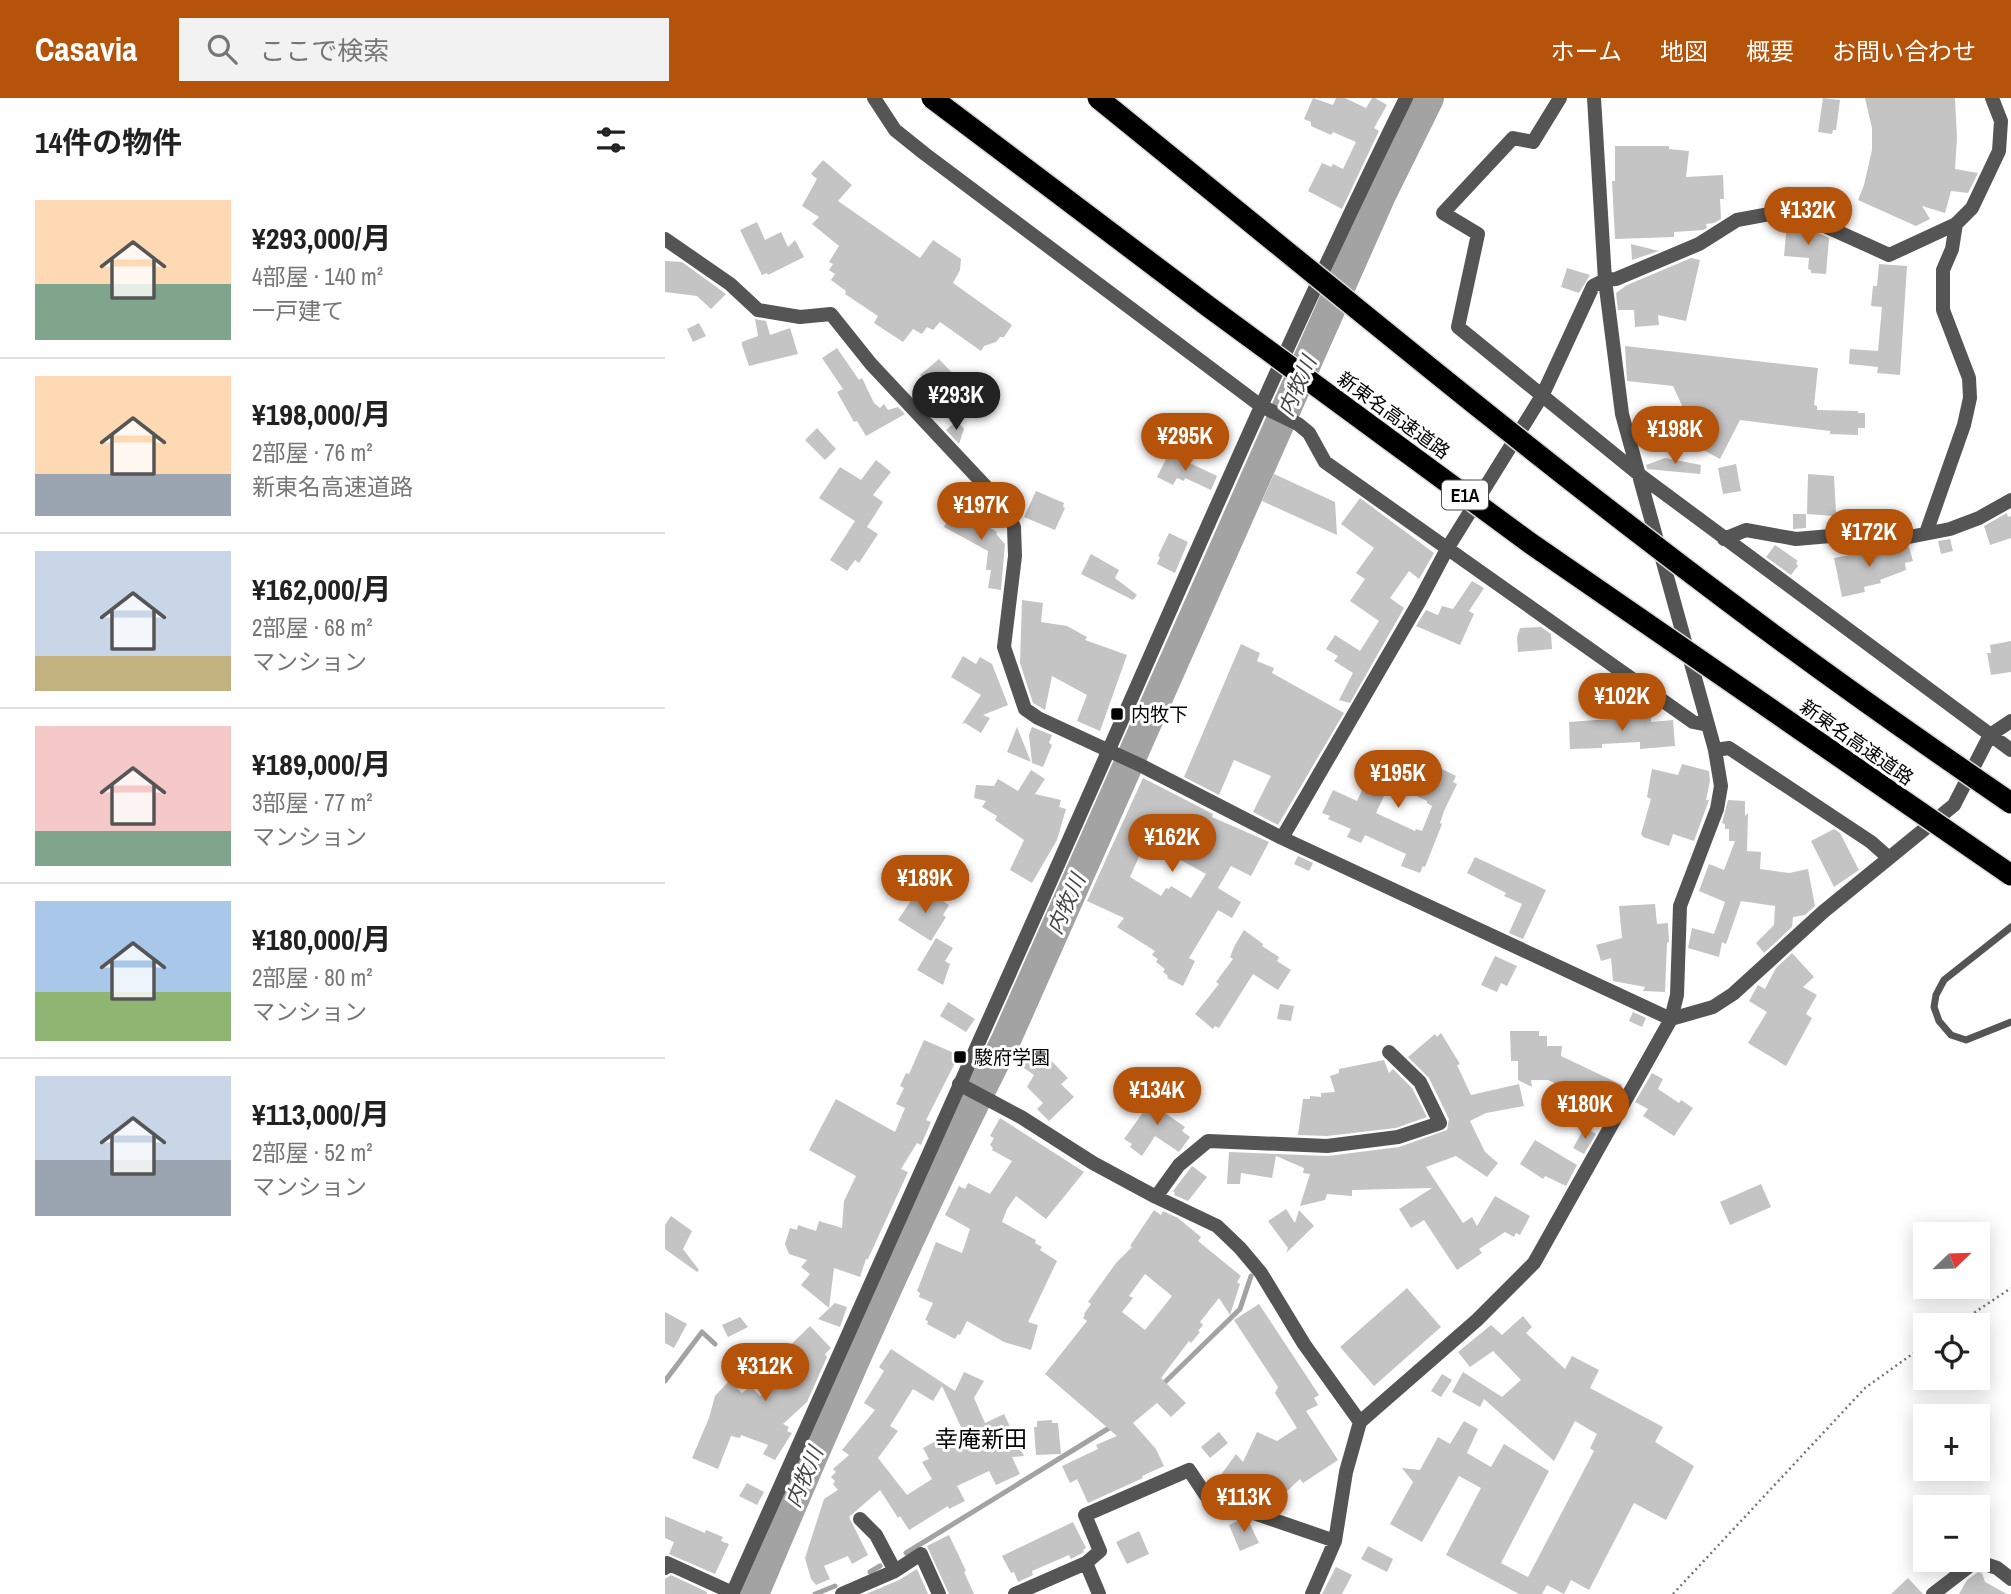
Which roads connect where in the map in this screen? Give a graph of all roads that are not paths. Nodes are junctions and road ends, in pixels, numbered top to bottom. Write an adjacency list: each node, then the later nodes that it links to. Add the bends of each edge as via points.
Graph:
1 (874, 98): 12 (street, via 895,130)
2 (932, 98): 27 (highway, 新東名高速道路 / E1A, bridge, via 1530,543)
3 (1098, 98): 24 (highway, 新東名高速道路, bridge, via 1535,452 1717,593)
4 (1406, 98): 12 (street, via 1339,233)
5 (1560, 98): 11 (street, via 1533,142 1513,138 1443,214 1478,234 1458,327)
6 (1594, 98): 10 (street)
7 (1992, 98): 8 (street, via 2001,121 1999,151 1972,208)
8 (1957, 224): 10 (street, via 1889,255 1805,217 1775,213 1737,220 1699,244); 15 (street, via 1943,270 1943,310 1969,378 1970,398)
9 (665, 239): 23 (street, via 730,284 758,310 800,317 831,314 871,364 1005,507 1014,527 1015,556 1004,647 1024,709)
10 (1605, 280): 11 (street, via 1593,286); 13 (street, via 1622,414)
11 (1543, 394): 13 (street); 17 (street)
12 (1264, 409): 17 (street, via 1298,424 1309,433 1325,462); 23 (street)
13 (1641, 476): 16 (street); 19 (street)
14 (2011, 500): 15 (street, via 1979,518)
15 (1926, 533): 16 (street, via 1868,545 1842,535 1796,539 1746,530)
16 (1724, 539): 20 (street)
17 (1447, 549): 19 (street, via 1693,722); 25 (street)
18 (2011, 721): 20 (street)
19 (1708, 725): 21 (street)
20 (1990, 735): 22 (street); 26 (street, via 1954,805)
21 (1715, 750): 26 (street, via 1729,748); 29 (street, via 1721,786 1680,906 1677,995)
22 (2011, 750)
23 (1113, 753): 25 (street); 32 (street)
24 (2011, 803)
25 (1282, 838): 29 (street)
26 (1889, 858): 29 (street, via 1733,994 1713,1007)
27 (2011, 875)
28 (2011, 927): 30 (lane, via 1944,980 1934,1007 1951,1035 1966,1040)
29 (1671, 1019): 34 (street, via 1534,1263 1477,1320)
30 (2011, 1022)
31 (1389, 1052): 33 (street, via 1420,1082 1440,1123 1398,1137 1327,1146 1208,1141 1179,1166)
32 (965, 1087): 33 (street); 41 (street)
33 (1156, 1197): 34 (street, via 1217,1226 1240,1248)
34 (1360, 1422): 36 (street)
35 (860, 1519): 39 (street, via 876,1535)
36 (1335, 1541): 37 (street, via 1207,1497 1189,1471 1085,1515 1100,1551); 46 (street)
37 (1086, 1563): 44 (street); 45 (street)
38 (665, 1568): 41 (street, via 667,1563)
39 (895, 1571): 42 (street); 43 (street, via 921,1554)
40 (2011, 1579): 47 (street, via 1976,1561)
41 (733, 1594)
42 (842, 1594)
43 (939, 1594)
44 (1015, 1594)
45 (1099, 1594)
46 (1312, 1594)
47 (1933, 1594)

